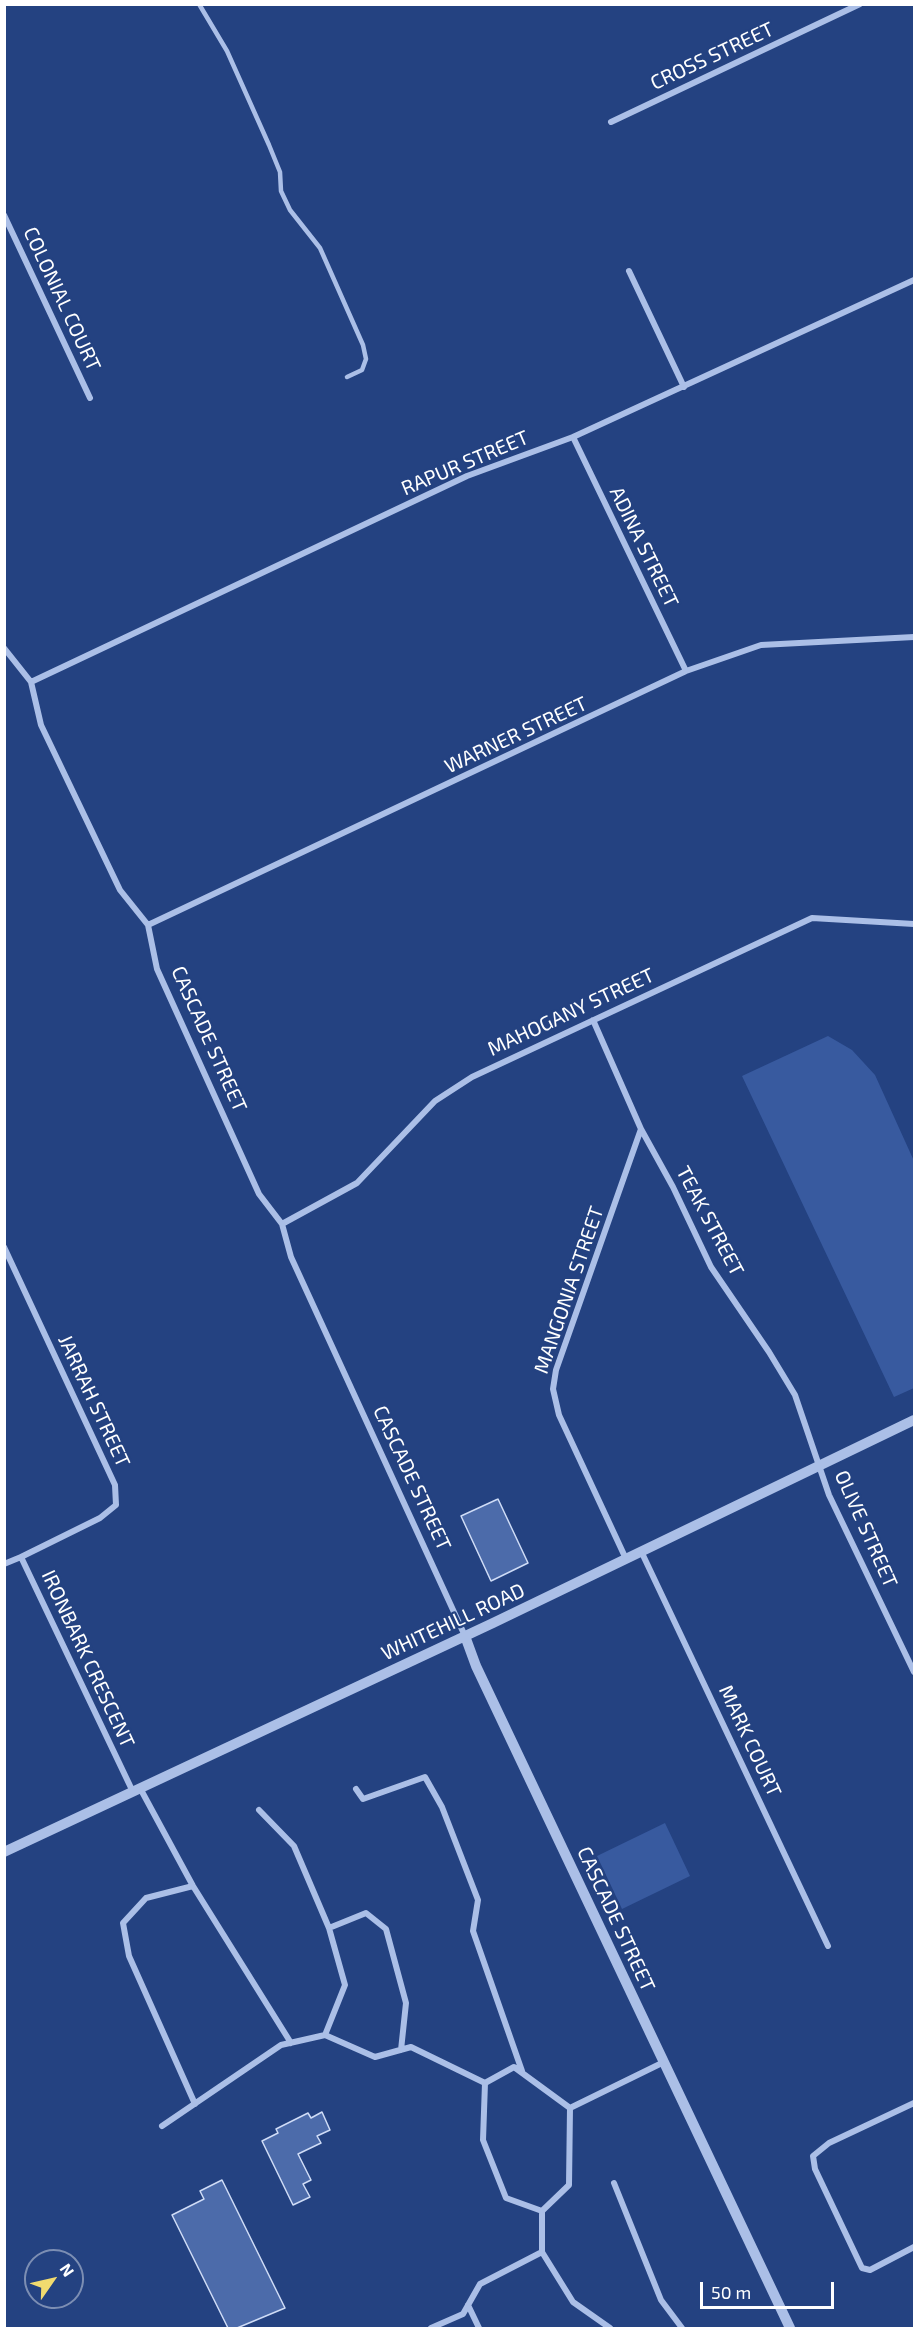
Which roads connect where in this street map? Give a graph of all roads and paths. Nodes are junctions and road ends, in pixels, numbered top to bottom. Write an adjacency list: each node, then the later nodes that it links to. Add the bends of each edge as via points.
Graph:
1 (199, 4): 7 (lane, via 227,51 269,145 286,201 298,223 320,248 363,345 366,359 362,370)
2 (860, 4): 3 (street, CROSS STREET)
3 (611, 122)
4 (4, 215): 9 (street, COLONIAL COURT)
5 (629, 271): 8 (street)
6 (915, 280): 8 (street, RAPUR STREET)
7 (347, 377)
8 (684, 387): 10 (street, RAPUR STREET)
9 (90, 398)
10 (573, 437): 13 (street, ADINA STREET); 14 (street, RAPUR STREET, via 467,476)
11 (915, 638): 13 (street, WARNER STREET, via 761,645)
12 (4, 648): 14 (street, CASCADE STREET)
13 (686, 671): 16 (street, WARNER STREET)
14 (31, 682): 16 (street, CASCADE STREET, via 41,725 105,860 120,890)
15 (915, 924): 17 (street, MAHOGANY STREET, via 812,918)
16 (147, 925): 19 (street, CASCADE STREET, via 157,969 260,1194)
17 (593, 1020): 18 (street, TEAK STREET); 19 (street, MAHOGANY STREET, via 471,1077 435,1101 357,1182)
18 (641, 1130): 22 (street, TEAK STREET, via 711,1267 795,1395); 25 (street, MANGONIA STREET, via 556,1370 553,1389 559,1415)
19 (282, 1224): 27 (street, CASCADE STREET, via 291,1257)
20 (4, 1247): 24 (street, JARRAH STREET, via 115,1485 116,1505 100,1518)
21 (915, 1420): 22 (street, WHITEHILL ROAD)
22 (820, 1465): 23 (street, WHITEHILL ROAD); 28 (street, OLIVE STREET, via 829,1495)
23 (641, 1551): 25 (street, WHITEHILL ROAD); 35 (street, MARK COURT)
24 (21, 1557): 26 (street, IRONBARK CRESCENT); 30 (street, IRONBARK CRESCENT)
25 (626, 1559): 27 (street, WHITEHILL ROAD)
26 (4, 1564)
27 (465, 1636): 30 (street, WHITEHILL ROAD); 39 (street, CASCADE STREET)
28 (915, 1672)
29 (356, 1789): 40 (street, via 363,1798 425,1777 442,1807 478,1900 473,1931)
30 (137, 1790): 32 (street, WHITEHILL ROAD); 33 (street, IRONBARK CRESCENT)
31 (260, 1810): 34 (street, via 294,1846)
32 (4, 1852)
33 (193, 1886): 37 (street, IRONBARK CRESCENT); 43 (street, via 146,1898 123,1923 129,1956)
34 (329, 1928): 36 (street, via 345,1985); 38 (street, via 366,1913 386,1929 406,2003)
35 (828, 1946)
36 (325, 2036): 37 (street); 38 (street, via 375,2057)
37 (291, 2043): 43 (street, via 281,2045)
38 (401, 2050): 41 (street, via 411,2047)
39 (664, 2062): 44 (street); 55 (street, CASCADE STREET)
40 (522, 2073): 41 (street, via 514,2067); 44 (street)
41 (485, 2083): 47 (street, via 483,2140 506,2198)
42 (915, 2103): 48 (street, via 829,2143 813,2156 814,2169 862,2268 870,2270)
43 (195, 2104): 45 (street)
44 (570, 2108): 47 (street, via 569,2186)
45 (162, 2126)
46 (614, 2183): 54 (street, via 661,2300)
47 (542, 2211): 49 (street)
48 (915, 2247)
49 (542, 2252): 50 (street, via 480,2284); 53 (street, via 573,2302)
50 (468, 2305): 51 (street, via 463,2314); 52 (street)
51 (432, 2328)
52 (479, 2328)
53 (610, 2328)
54 (681, 2328)
55 (790, 2328)

